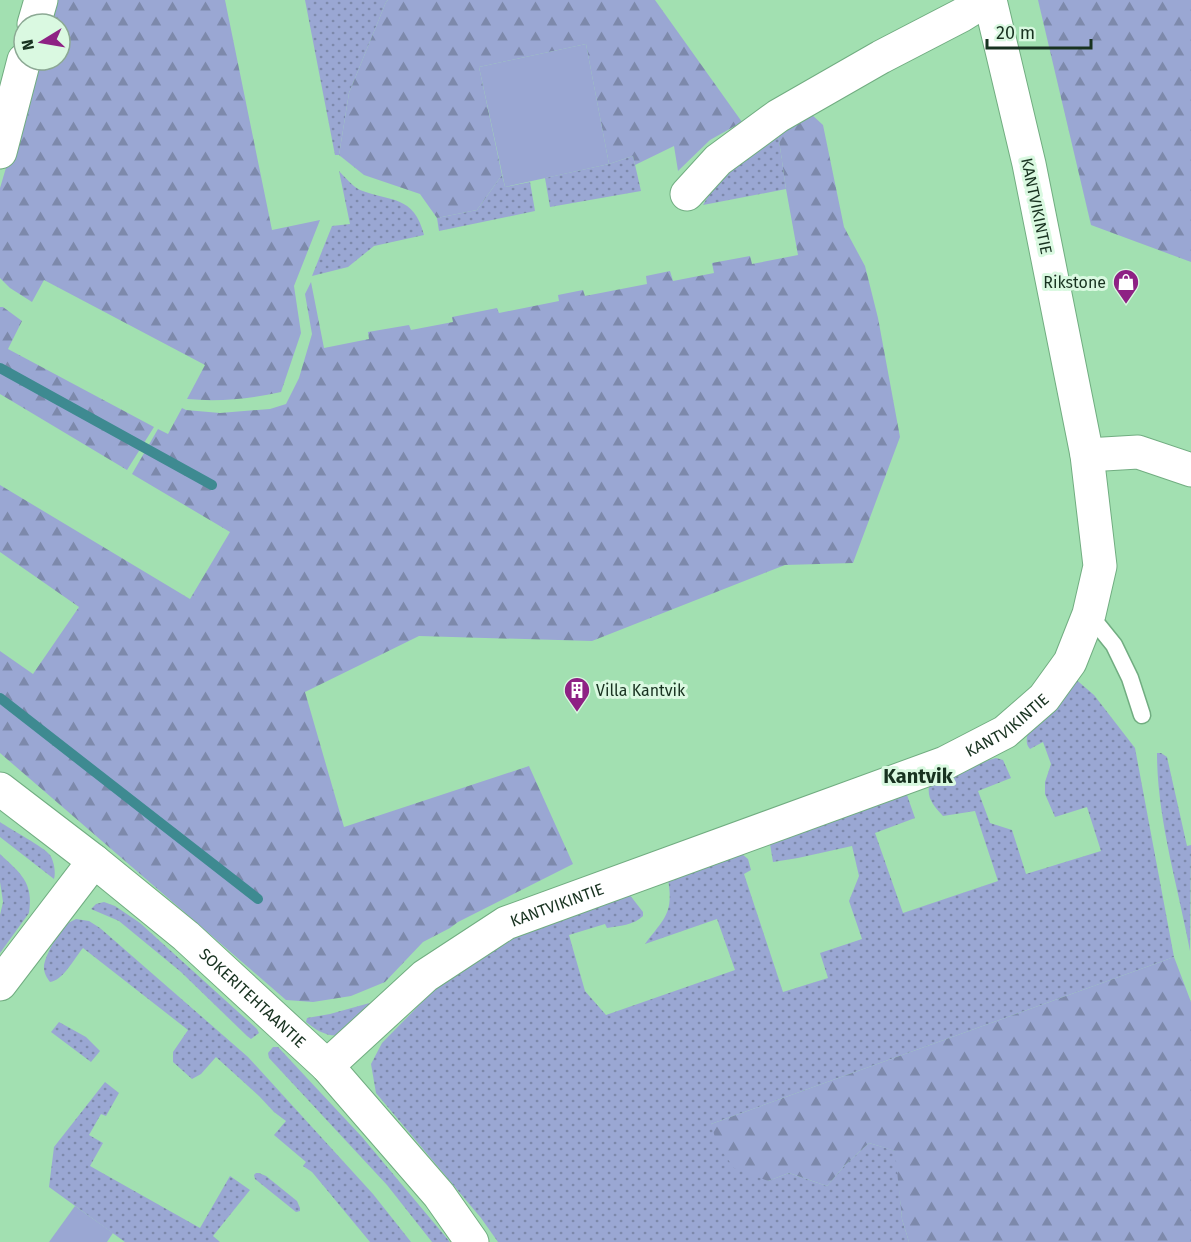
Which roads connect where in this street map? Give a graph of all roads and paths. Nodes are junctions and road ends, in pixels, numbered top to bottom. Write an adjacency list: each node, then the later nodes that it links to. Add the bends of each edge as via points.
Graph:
1 (988, 0): 4 (street, via 778,116 718,160); 5 (street, KANTVIKINTIE, via 1029,164)
2 (21, 72): 3 (street)
3 (0, 152)
4 (687, 194)
5 (1087, 455): 6 (street, via 1138,452); 7 (street, KANTVIKINTIE, via 1100,566)
6 (1191, 470)
7 (1089, 614): 8 (lane, via 1114,645); 12 (street, KANTVIKINTIE, via 1070,662 1044,698 1005,732 945,763 506,923 425,976)
8 (1142, 715)
9 (0, 789): 10 (street, SOKERITEHTAANTIE)
10 (94, 861): 11 (street); 12 (street, SOKERITEHTAANTIE, via 186,936)
11 (0, 984)
12 (327, 1066): 13 (street, SOKERITEHTAANTIE, via 439,1195)
13 (472, 1242)

